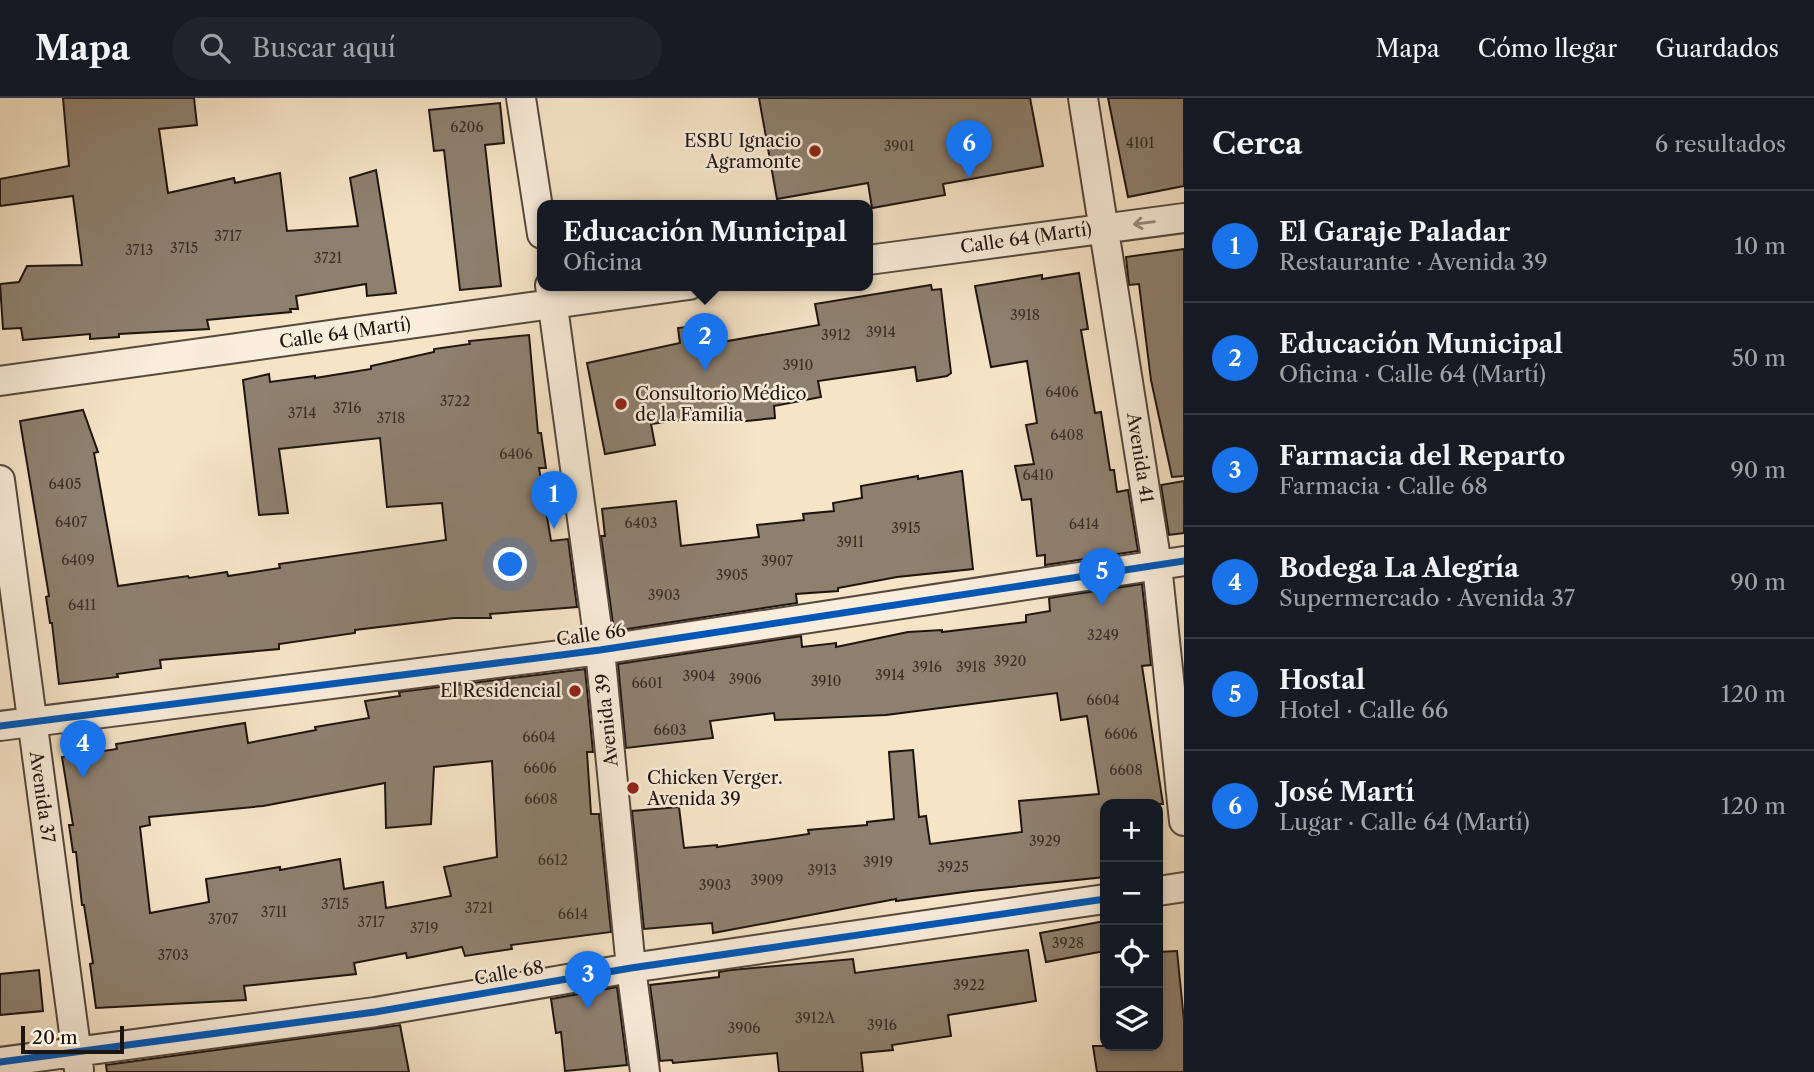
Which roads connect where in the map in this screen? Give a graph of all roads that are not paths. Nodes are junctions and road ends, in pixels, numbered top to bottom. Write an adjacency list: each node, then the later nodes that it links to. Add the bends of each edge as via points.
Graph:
1 (521, 98): 3 (street)
2 (1083, 98): 5 (street, Avenida 41)
3 (537, 202)
4 (1184, 218): 5 (street, Calle 64 (Martí), one-way to 5)
5 (1105, 227): 6 (street, Calle 64 (Martí)); 11 (street, Avenida 41)
6 (873, 259)
7 (607, 291): 8 (street, Calle 64 (Martí))
8 (552, 295): 9 (street, Calle 64 (Martí)); 12 (street, Avenida 39)
9 (0, 381)
10 (0, 480): 13 (street, Avenida 37)
11 (1170, 563): 12 (street, Calle 66); 15 (street, Avenida 41)
12 (600, 650): 13 (street, Calle 66); 19 (street, Avenida 39)
13 (32, 722): 14 (street, Calle 66); 21 (street, Avenida 37)
14 (0, 726)
15 (1184, 821)
16 (1184, 887): 17 (street)
17 (1163, 890)
18 (1100, 900): 19 (street, Calle 68)
19 (631, 968): 21 (street, Calle 68); 22 (street, Avenida 39)
20 (0, 1062): 21 (street, Calle 68)
21 (78, 1063)
22 (645, 1072)

